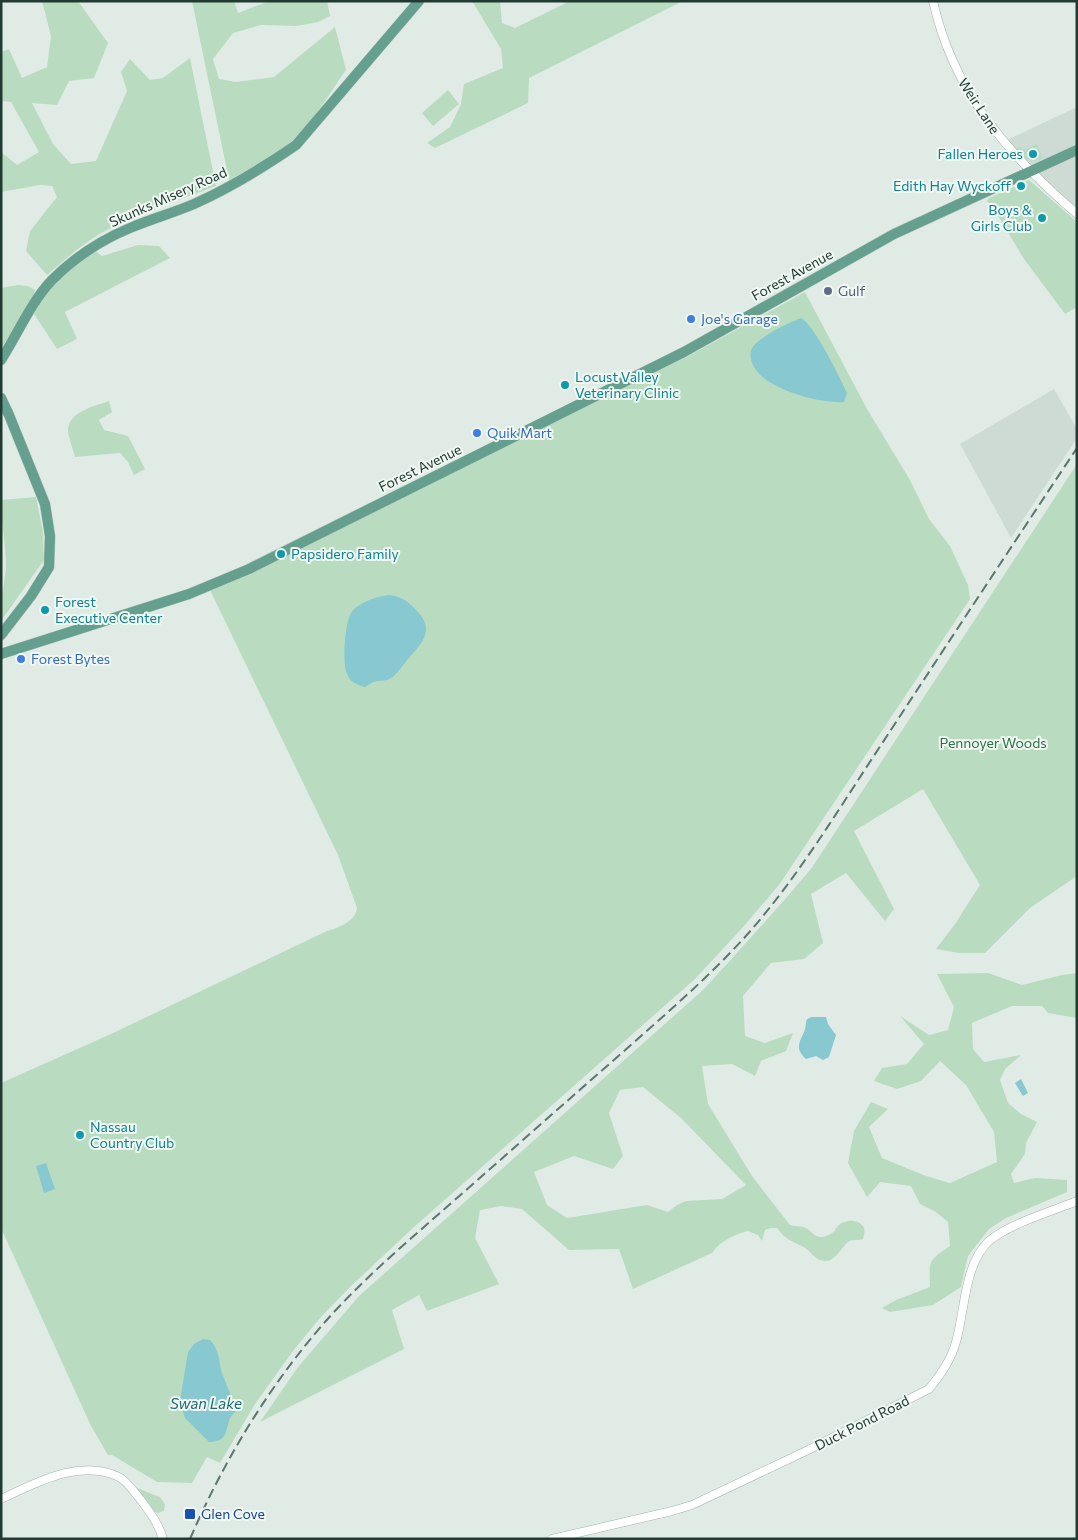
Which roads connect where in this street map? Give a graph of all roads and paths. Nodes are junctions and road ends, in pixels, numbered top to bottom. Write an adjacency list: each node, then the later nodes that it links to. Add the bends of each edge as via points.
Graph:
1 (419, 1): 6 (main road, Skunks Misery Road, via 296,145 207,198 107,238 84,254 45,288)
2 (933, 1): 4 (street, Weir Lane, via 947,49 971,98 992,129)
3 (1077, 150): 4 (main road, Forest Avenue)
4 (1030, 172): 5 (street, Weir Lane); 9 (main road, Forest Avenue, via 894,234 684,352 249,569 197,591)
5 (1077, 214)
6 (1, 360)
7 (1, 398): 8 (main road, via 45,504 50,536 49,567)
8 (1, 635)
9 (1, 654)
10 (1077, 1201): 13 (street, Duck Pond Road, via 1004,1231 985,1246 971,1272 952,1356 929,1389 692,1505)
11 (1, 1499): 12 (street, via 72,1471 91,1471 120,1478 141,1501)
12 (164, 1539)
13 (552, 1539)

